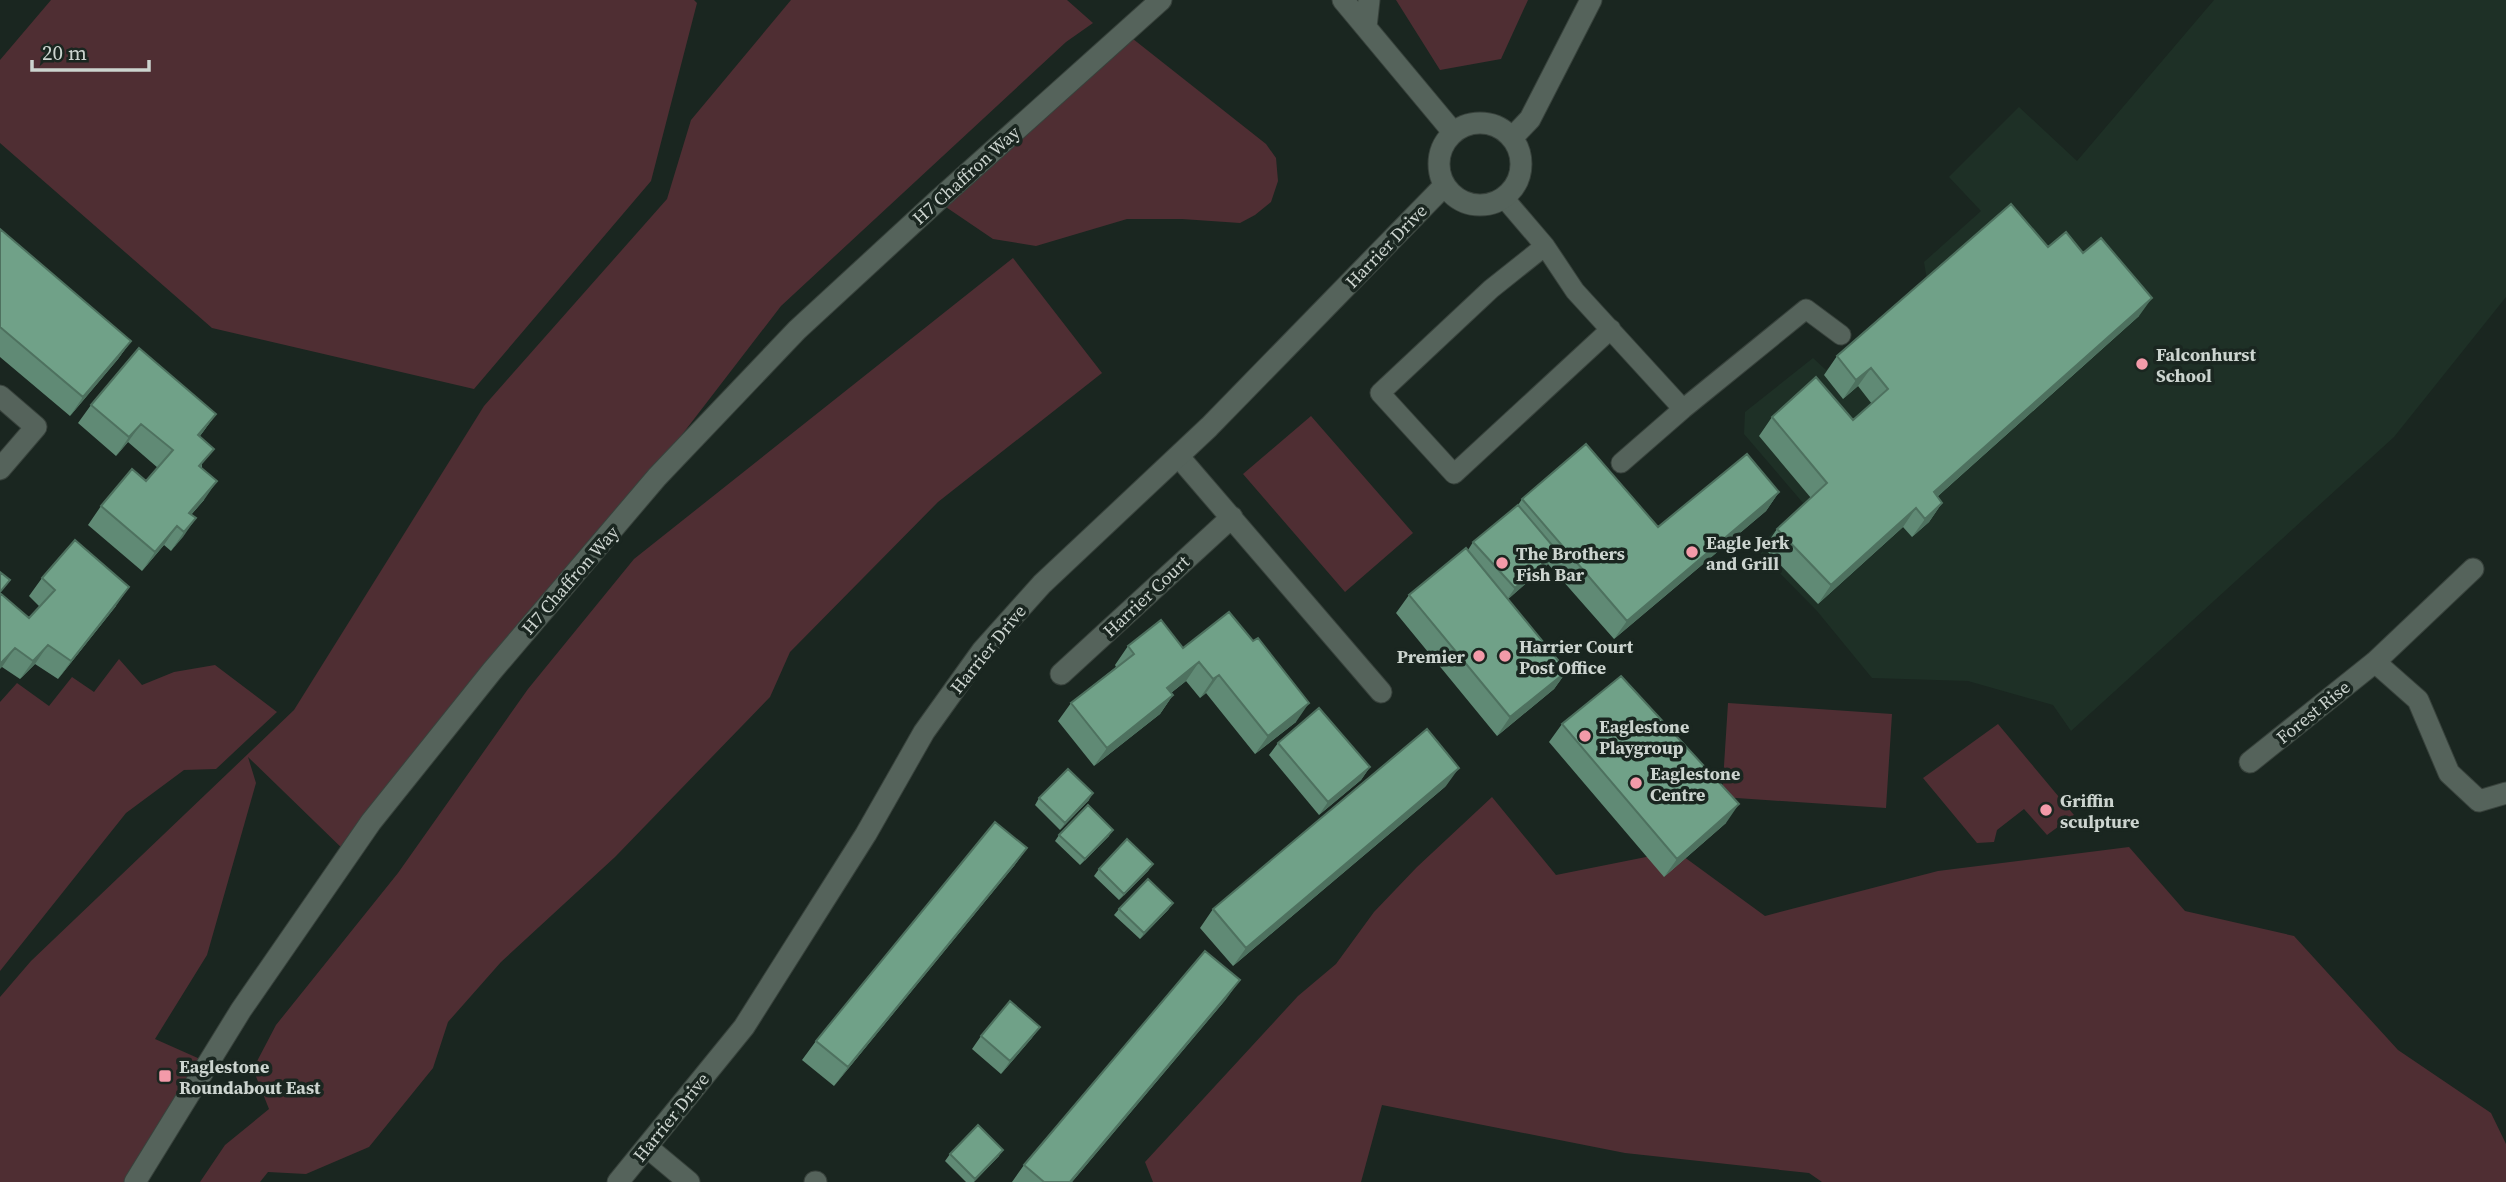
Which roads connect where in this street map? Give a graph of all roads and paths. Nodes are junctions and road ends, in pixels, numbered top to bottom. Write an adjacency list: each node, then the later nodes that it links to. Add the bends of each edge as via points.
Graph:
1 (1343, 0): 5 (street)
2 (1369, 0): 5 (street)
3 (1591, 0): 7 (street, via 1530,119)
4 (1154, 6): 26 (street, H7 Chaffron Way, via 797,330 657,477 492,671 372,822 241,1010)
5 (1366, 27): 6 (street)
6 (1453, 132): 7 (street, via 1473,123 1496,126); 8 (street, via 1442,147 1438,165)
7 (1512, 138): 9 (street, via 1521,162 1518,181)
8 (1444, 186): 9 (street, via 1458,200 1483,205); 15 (street, Harrier Drive)
9 (1504, 198): 10 (lane)
10 (1545, 246): 11 (lane, via 1575,291); 11 (lane, via 1491,289 1380,393 1454,474)
11 (1611, 329): 14 (lane)
12 (1841, 335): 14 (lane, via 1807,309)
13 (0, 396): 17 (street, via 36,427)
14 (1683, 409): 16 (lane)
15 (1179, 457): 18 (street); 25 (street, Harrier Drive, via 1042,584 982,651 925,732 744,1027)
16 (1621, 463)
17 (0, 469)
18 (1232, 517): 21 (street, Harrier Court); 22 (street)
19 (2473, 569): 20 (street, Forest Rise)
20 (2375, 662): 23 (street, Forest Rise); 24 (street, via 2418,700 2449,773 2479,802)
21 (1061, 674)
22 (1381, 692)
23 (2250, 762)
24 (2506, 793)
25 (647, 1147): 27 (street, Harrier Drive); 28 (street)
26 (135, 1182)
27 (618, 1182)
28 (689, 1182)

